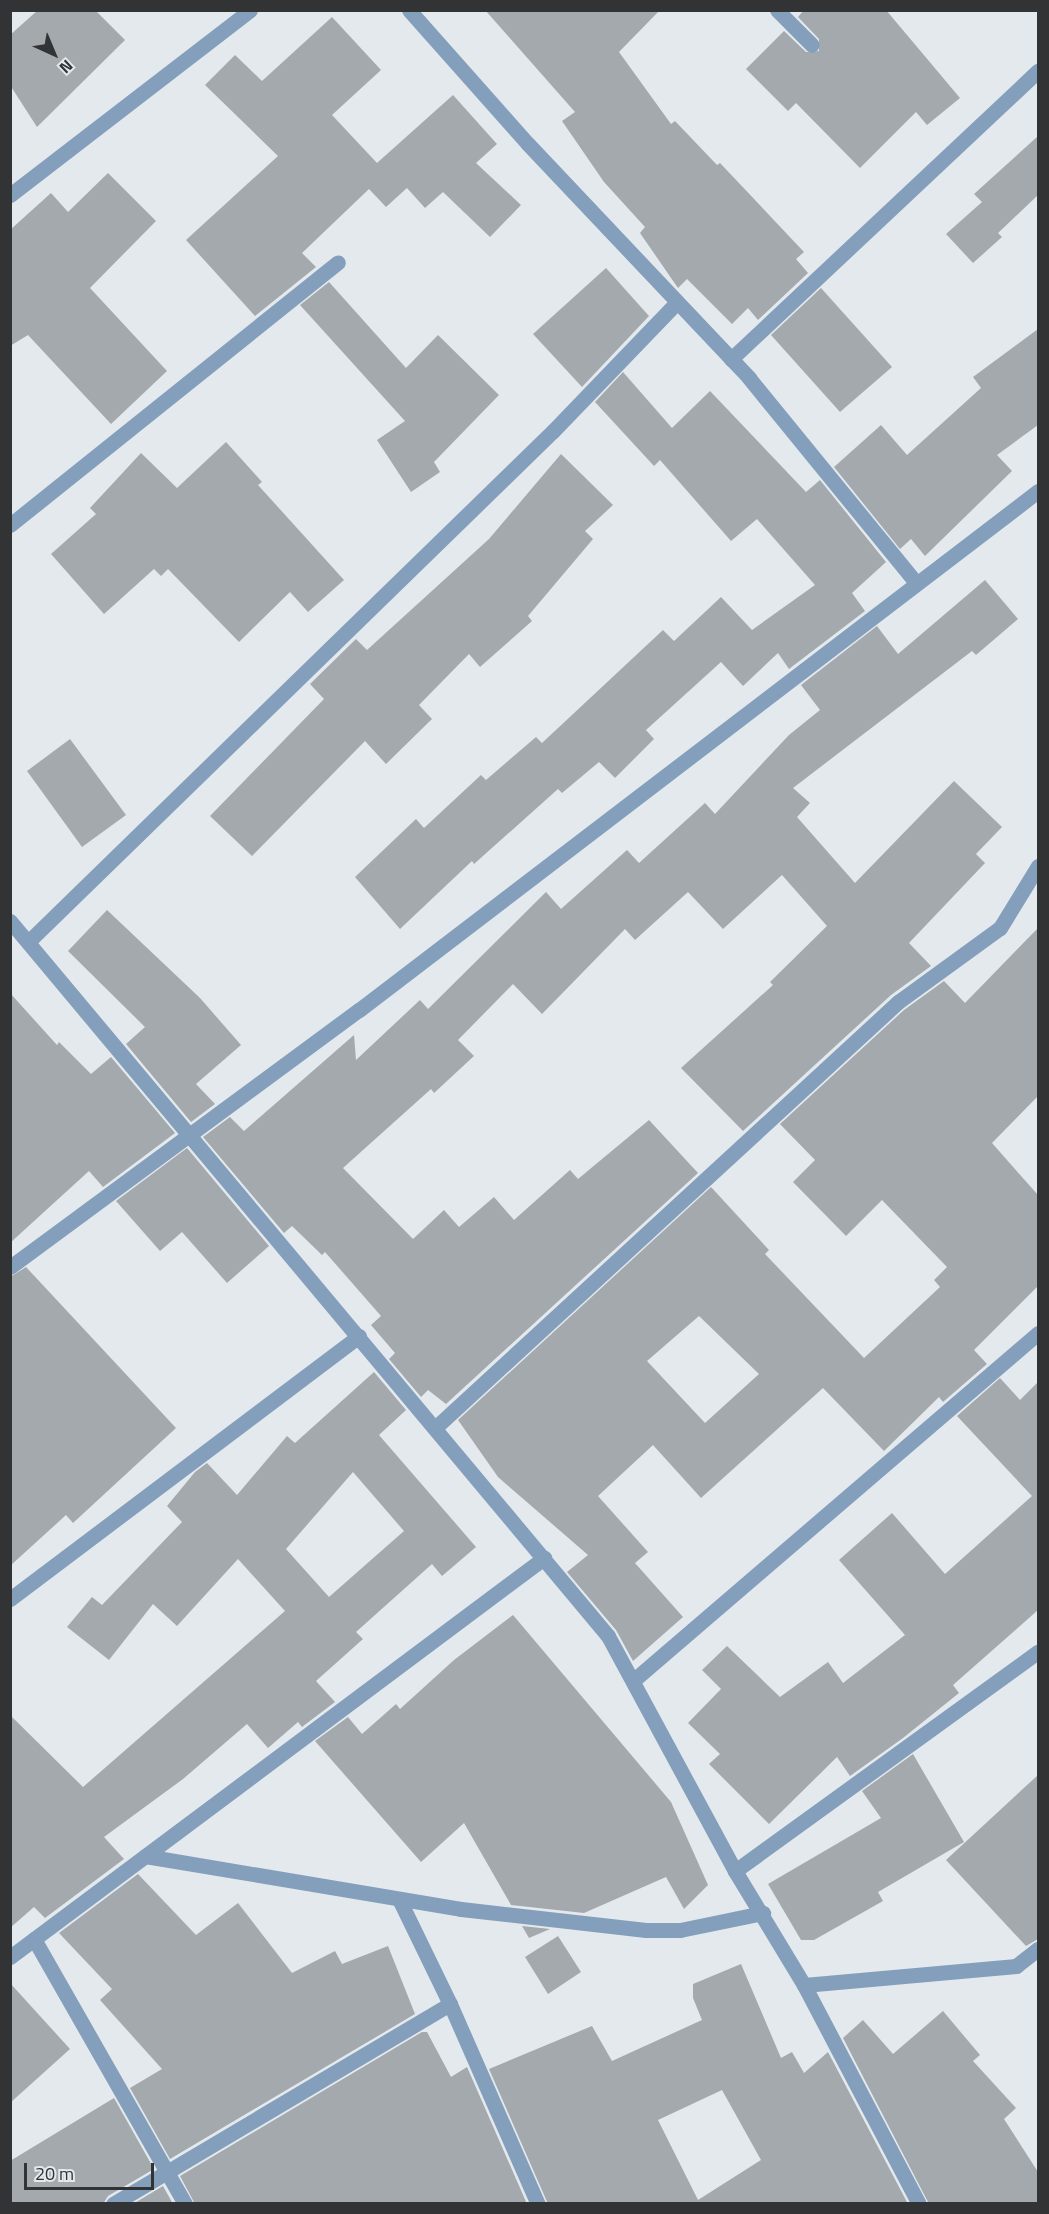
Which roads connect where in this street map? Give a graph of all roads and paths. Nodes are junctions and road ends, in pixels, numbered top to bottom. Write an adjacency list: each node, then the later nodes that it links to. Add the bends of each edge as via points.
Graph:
1 (250, 10): 6 (street)
2 (409, 10): 8 (street)
3 (777, 10): 4 (street)
4 (812, 45)
5 (1038, 71): 9 (street)
6 (10, 195)
7 (338, 262): 11 (street)
8 (676, 303): 9 (street); 15 (street, via 553,431)
9 (731, 359): 12 (street)
10 (1038, 491): 12 (street)
11 (10, 525)
12 (916, 583): 16 (street)
13 (1038, 866): 20 (street, via 1000,928 898,1002)
14 (10, 921): 15 (street)
15 (28, 942): 16 (street)
16 (190, 1135): 17 (street); 19 (street)
17 (10, 1267)
18 (1038, 1333): 24 (street)
19 (359, 1336): 20 (street); 22 (street)
20 (436, 1427): 21 (street)
21 (544, 1558): 24 (street, via 608,1636); 25 (street)
22 (10, 1599)
23 (1038, 1652): 26 (street)
24 (635, 1678): 26 (street)
25 (145, 1856): 27 (street); 29 (street)
26 (735, 1871): 28 (street)
27 (399, 1899): 28 (street, via 646,1930 680,1930); 33 (street)
28 (763, 1912): 32 (street)
29 (34, 1940): 31 (street); 34 (street)
30 (1038, 1949): 32 (street, via 1017,1966)
31 (10, 1958)
32 (804, 1985): 38 (street)
33 (450, 2004): 34 (street); 37 (street)
34 (168, 2173): 35 (street); 36 (street)
35 (113, 2204)
36 (185, 2204)
37 (538, 2204)
38 (919, 2204)

